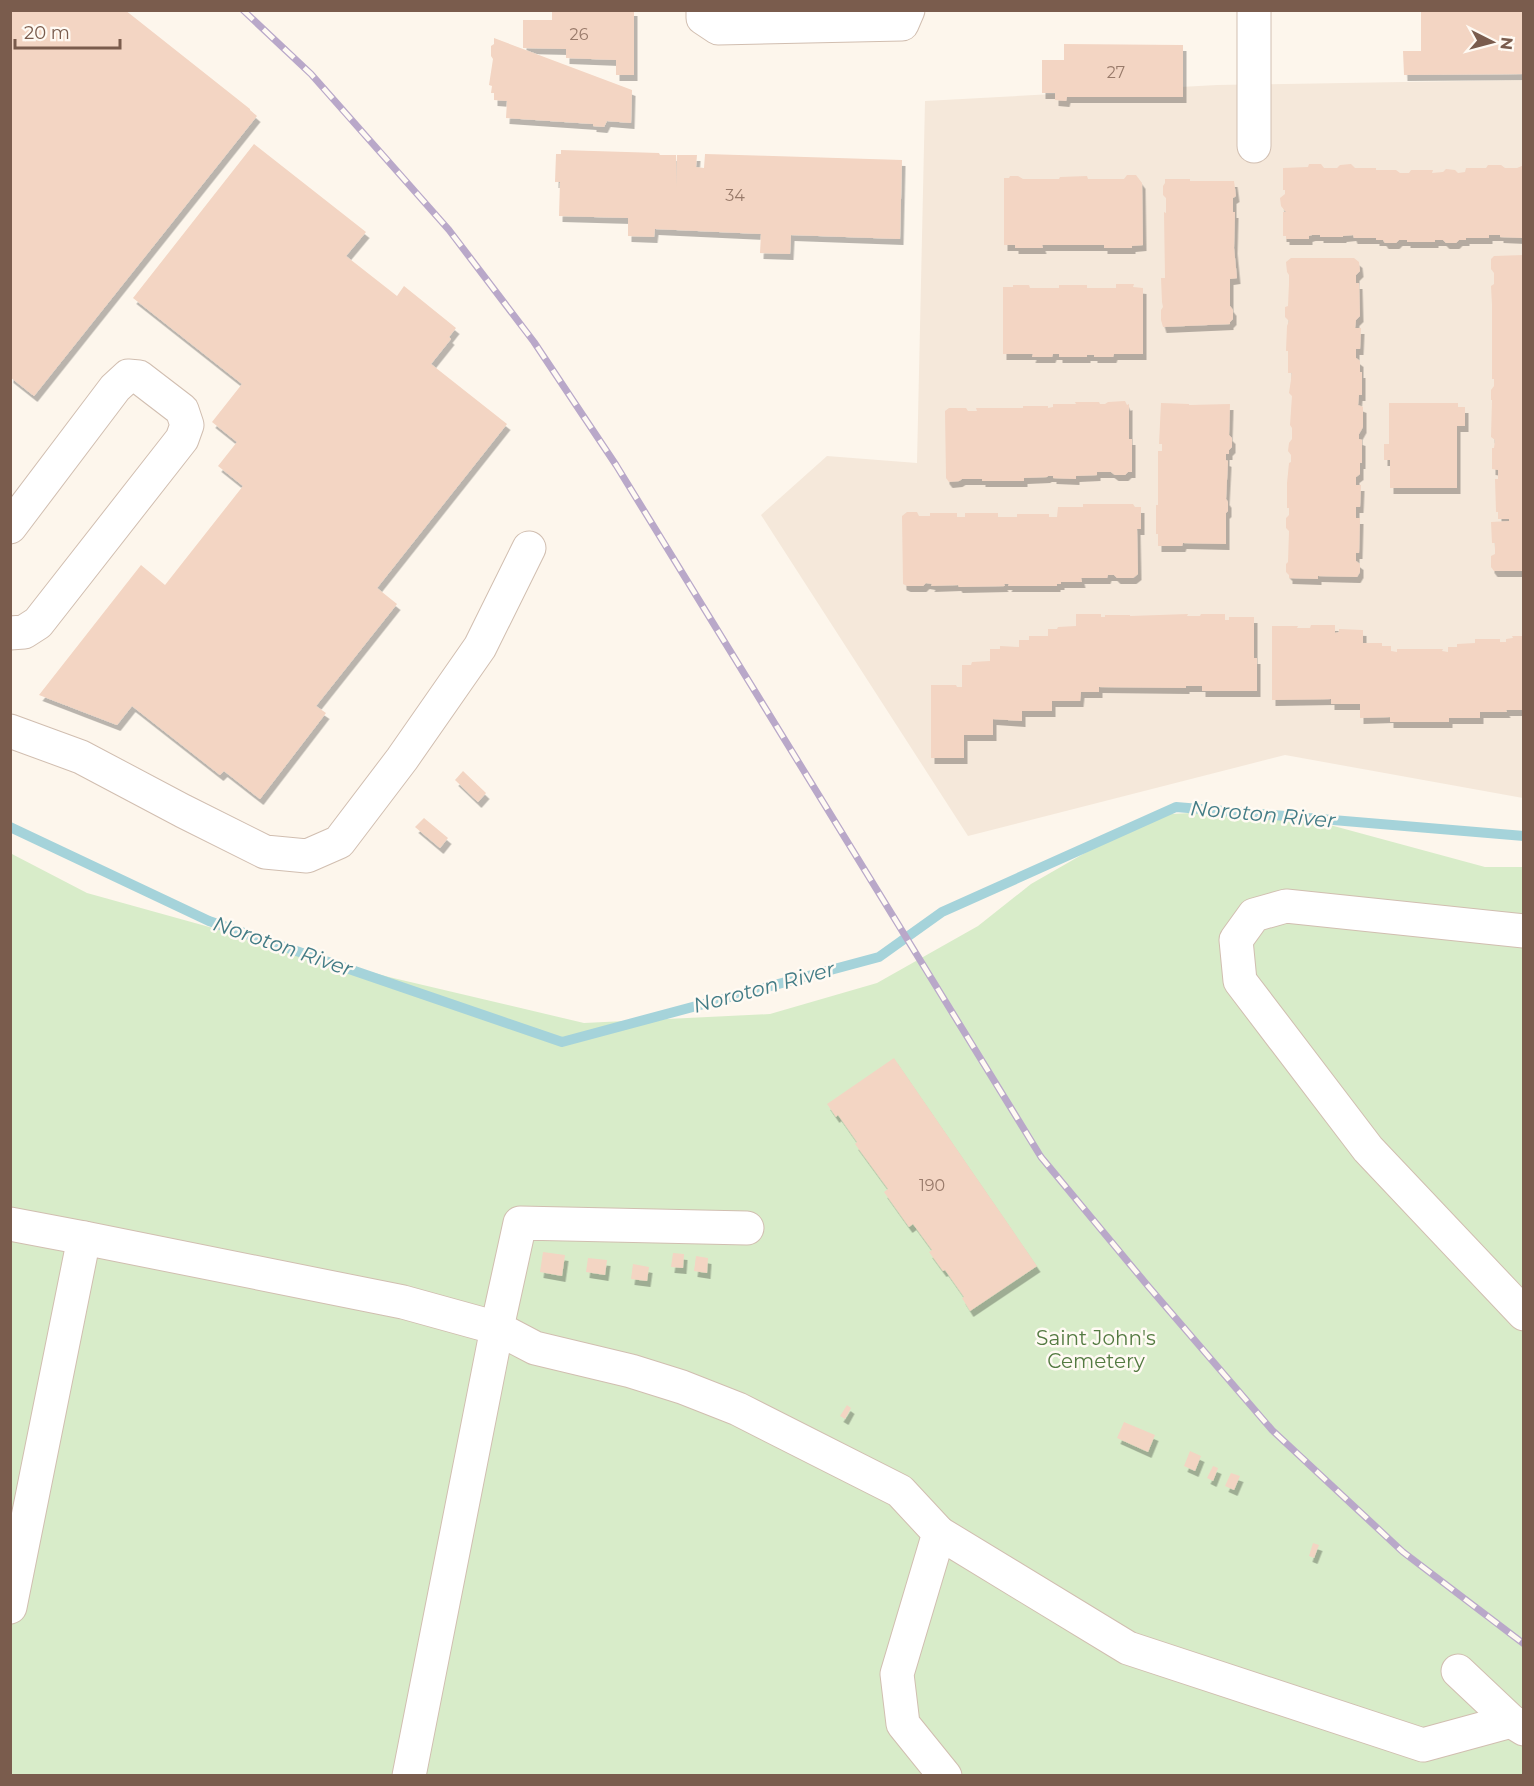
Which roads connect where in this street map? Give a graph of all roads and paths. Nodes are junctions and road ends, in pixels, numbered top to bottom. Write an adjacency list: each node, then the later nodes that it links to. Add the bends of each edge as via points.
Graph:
1 (703, 10): 2 (street, via 704,18 718,28 902,24)
2 (908, 10)
3 (1254, 10): 4 (street)
4 (1254, 146)
5 (10, 527): 7 (street, via 128,376 139,377 182,410 187,425 182,439 38,623 24,632)
6 (529, 548): 8 (street, via 480,647 402,759 339,842 307,856 265,852 81,757)
7 (10, 633)
8 (10, 731)
9 (1524, 930): 13 (street, via 1286,906 1254,915 1236,940 1240,981 1361,1140)
10 (10, 1224): 12 (street)
11 (747, 1227): 14 (street, via 520,1223)
12 (84, 1238): 14 (street, via 403,1302); 16 (street)
13 (1524, 1314)
14 (497, 1328): 15 (street, via 535,1348 631,1371 738,1409 900,1491); 19 (street)
15 (939, 1533): 18 (street, via 1128,1647 1423,1745); 20 (street, via 897,1674 903,1724)
16 (10, 1607)
17 (1458, 1671): 18 (street)
18 (1517, 1725)
19 (409, 1776)
20 (945, 1776)

